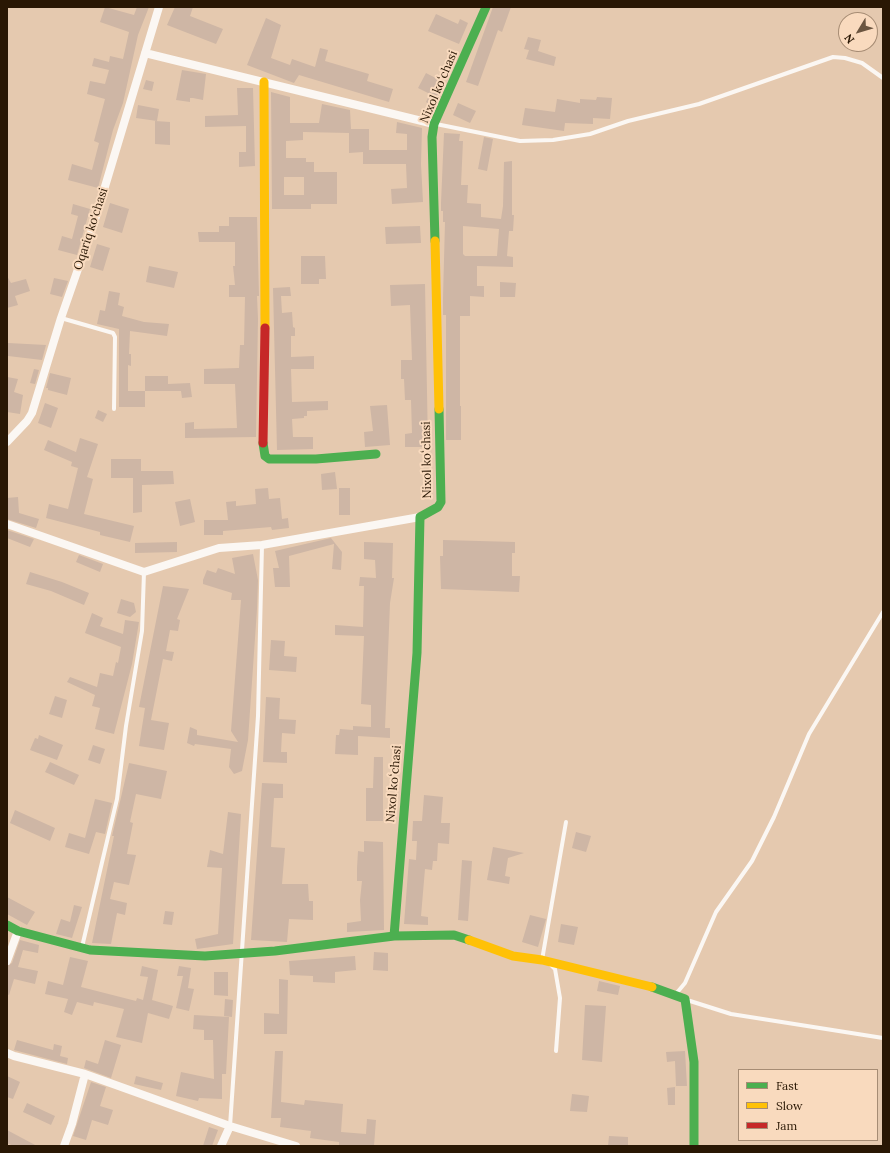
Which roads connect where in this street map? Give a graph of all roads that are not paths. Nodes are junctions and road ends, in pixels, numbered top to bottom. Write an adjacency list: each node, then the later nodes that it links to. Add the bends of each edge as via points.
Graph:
1 (160, 7): 3 (street, Oqariq ko'chasi)
2 (486, 7): 6 (street, Nixol koʻchasi)
3 (145, 53): 5 (street); 7 (street, Oqariq ko'chasi, via 94,223)
4 (883, 78): 6 (lane, via 862,63 833,57 698,104 628,121 590,134 553,140 520,141)
5 (264, 82): 6 (street); 10 (street, via 265,456 269,459 316,459)
6 (434, 124): 11 (street, Nixol koʻchasi, via 432,137 441,502 438,507)
7 (61, 318): 8 (lane, via 112,333 115,337); 9 (street, Oqariq ko'chasi, via 32,413)
8 (114, 409)
9 (7, 442)
10 (376, 454)
11 (420, 517): 13 (street); 19 (street, Nixol koʻchasi, via 417,653)
12 (7, 524): 14 (street)
13 (262, 545): 14 (street, via 220,548); 21 (lane, via 258,716)
14 (144, 572): 20 (lane, via 142,631 117,799)
15 (883, 612): 24 (lane, via 809,734 774,817 752,860 716,912 685,983)
16 (566, 822): 23 (lane)
17 (7, 924): 18 (street)
18 (18, 931): 20 (street); 22 (street)
19 (394, 936): 21 (street); 23 (street, via 454,935 513,956)
20 (82, 948): 21 (street, via 205,956)
21 (242, 953): 30 (lane)
22 (7, 961)
23 (545, 961): 24 (street, via 644,984); 27 (lane, via 555,969 560,998)
24 (675, 996): 25 (street)
25 (685, 999): 26 (lane, via 731,1014); 34 (street, via 694,1062)
26 (883, 1038)
27 (556, 1051)
28 (7, 1053): 29 (street)
29 (85, 1074): 30 (street); 31 (street)
30 (230, 1126): 32 (street); 33 (street)
31 (64, 1146)
32 (221, 1146)
33 (296, 1146)
34 (694, 1146)

